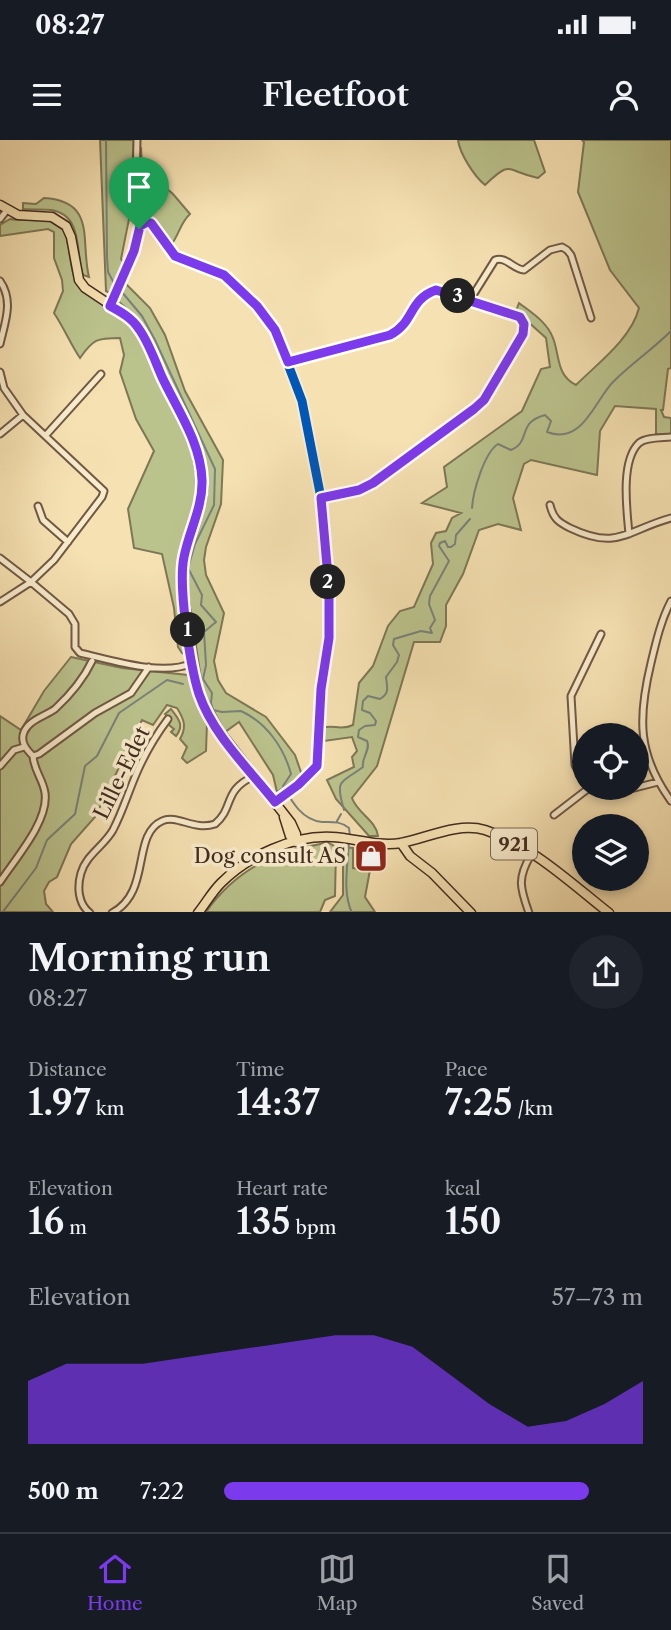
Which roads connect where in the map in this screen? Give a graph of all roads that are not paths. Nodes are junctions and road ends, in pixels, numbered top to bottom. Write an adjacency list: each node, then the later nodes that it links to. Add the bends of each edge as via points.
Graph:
1 (138, 140): 4 (street, via 136,182)
2 (4, 208): 3 (street); 7 (main road, via 18,215 62,222 71,237 79,279)
3 (0, 219)
4 (143, 223): 7 (street); 10 (street, via 151,223 175,256 224,275 257,306 275,330)
5 (0, 281): 9 (street, via 8,296)
6 (470, 300): 8 (street, via 495,260 524,270 550,250 562,247 570,255); 10 (street, via 436,290 417,302 402,329 390,335); 17 (street, via 520,317 524,324 523,334 484,400 373,483)
7 (110, 306): 29 (main road, via 138,327 148,344 200,462 202,496 182,572)
8 (591, 318)
9 (0, 344)
10 (288, 362): 17 (street, via 307,423)
11 (0, 372): 13 (street, via 4,388)
12 (101, 374): 15 (street)
13 (23, 415): 14 (street); 15 (street)
14 (0, 434)
15 (46, 435): 22 (street, via 104,491)
16 (671, 437): 21 (street, via 637,445 626,479)
17 (321, 498): 39 (street, via 329,638 317,766)
18 (550, 505): 21 (street, via 553,517 562,525 590,537 604,540)
19 (38, 506): 22 (street, via 43,520)
20 (671, 518): 21 (street)
21 (629, 534)
22 (68, 542): 24 (street)
23 (0, 558): 24 (street)
24 (31, 582): 26 (street); 30 (street, via 69,614 80,653)
25 (671, 601): 37 (street, via 643,699 643,741)
26 (0, 602)
27 (601, 634): 32 (street, via 571,696)
28 (92, 661): 33 (street, via 61,703 26,728)
29 (192, 663): 30 (street); 36 (main road, via 207,714)
30 (149, 667): 34 (street, via 131,693)
31 (168, 719): 48 (street, Lille-Edet, via 144,758 112,831 82,870 81,899)
32 (573, 723)
33 (24, 747): 34 (street); 35 (street, via 14,750)
34 (33, 756): 46 (street, via 45,793 43,813)
35 (0, 766)
36 (254, 776): 39 (main road); 49 (street, via 233,791 215,824 198,827 172,819 157,825 145,843 132,893)
37 (658, 782): 38 (street); 41 (street)
38 (649, 784)
39 (278, 800): 43 (main road)
40 (573, 800): 42 (street)
41 (671, 801)
42 (554, 815)
43 (296, 842): 44 (main road, via 324,837); 47 (main road, via 248,862 220,884)
44 (401, 843): 45 (main road, 921, via 474,828); 50 (main road)
45 (531, 855): 51 (street, via 520,883); 52 (main road, 921)
46 (0, 882)
47 (200, 910)
48 (90, 912)
49 (112, 912)
50 (471, 912)
51 (529, 912)
52 (609, 912)

